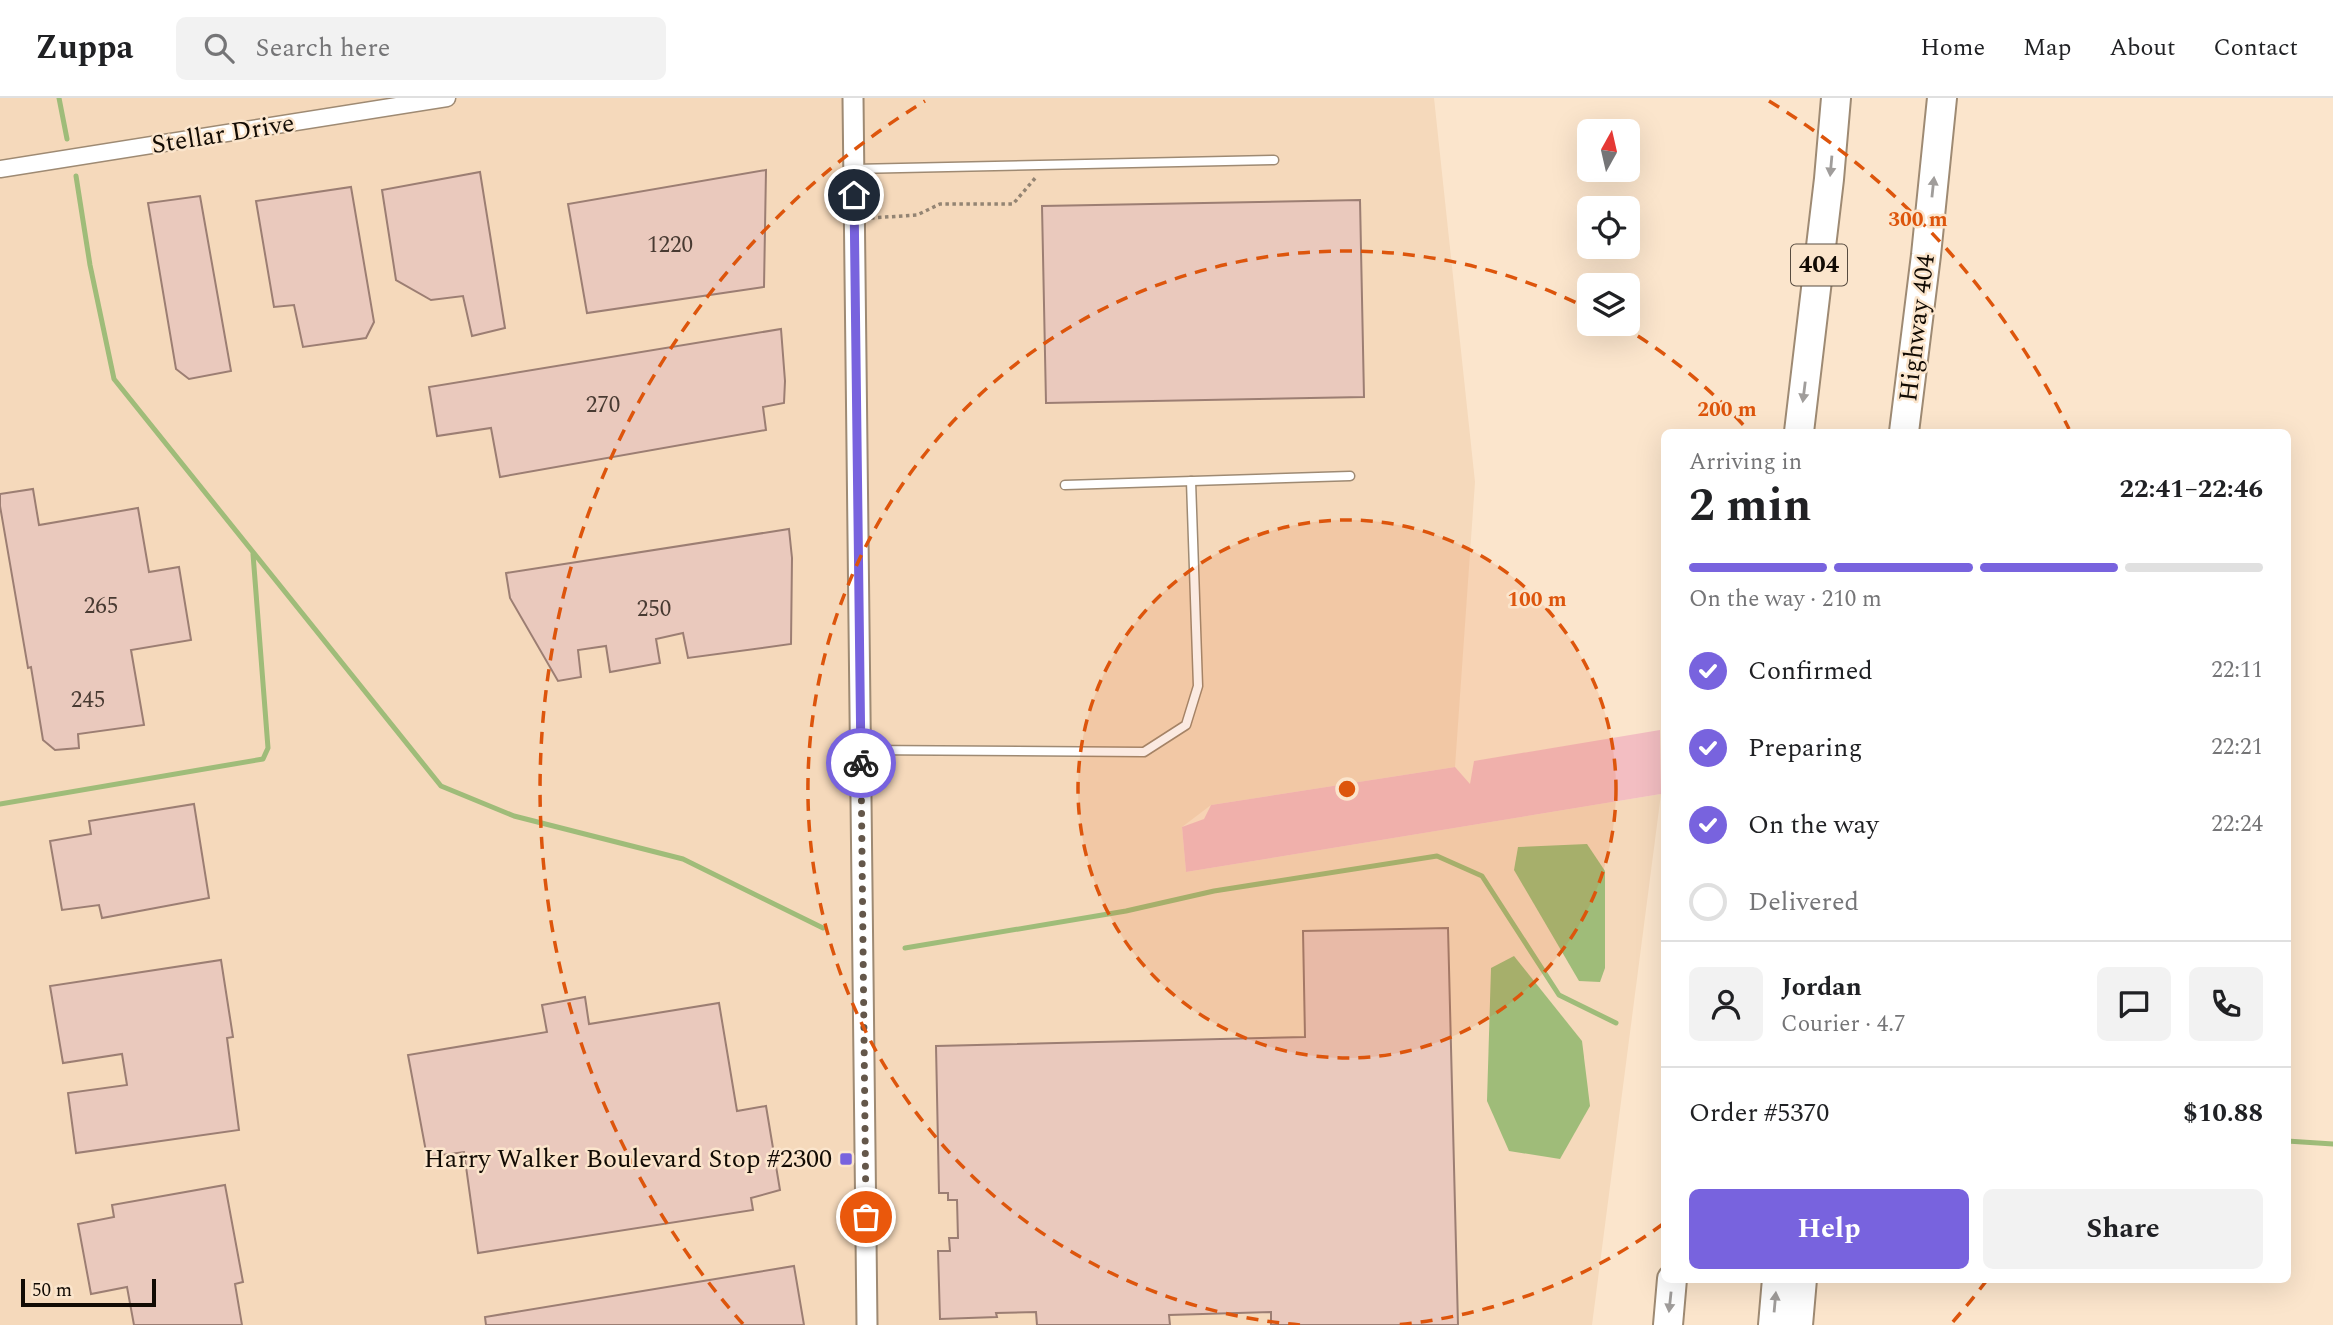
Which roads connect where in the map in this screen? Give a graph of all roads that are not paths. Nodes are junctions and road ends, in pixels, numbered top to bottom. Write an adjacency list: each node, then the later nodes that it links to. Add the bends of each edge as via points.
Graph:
1 (447, 98): 6 (street, Stellar Drive)
2 (853, 98): 7 (street)
3 (1836, 98): 8 (highway, 404, one-way to 8)
4 (1942, 98): 9 (highway, Highway 404, one-way to 4)
5 (1274, 160): 7 (lane)
6 (0, 169)
7 (854, 170): 13 (street)
8 (1799, 429)
9 (1903, 429)
10 (1350, 476): 11 (lane)
11 (1191, 481): 12 (lane); 13 (lane, via 1198,686 1186,725 1144,752)
12 (1065, 485)
13 (860, 750): 17 (street)
14 (1672, 1283): 18 (highway, one-way to 18)
15 (1777, 1283): 19 (highway, one-way to 15)
16 (1802, 1283): 20 (highway)
17 (867, 1325)
18 (1668, 1325)
19 (1773, 1325)
20 (1798, 1325)

